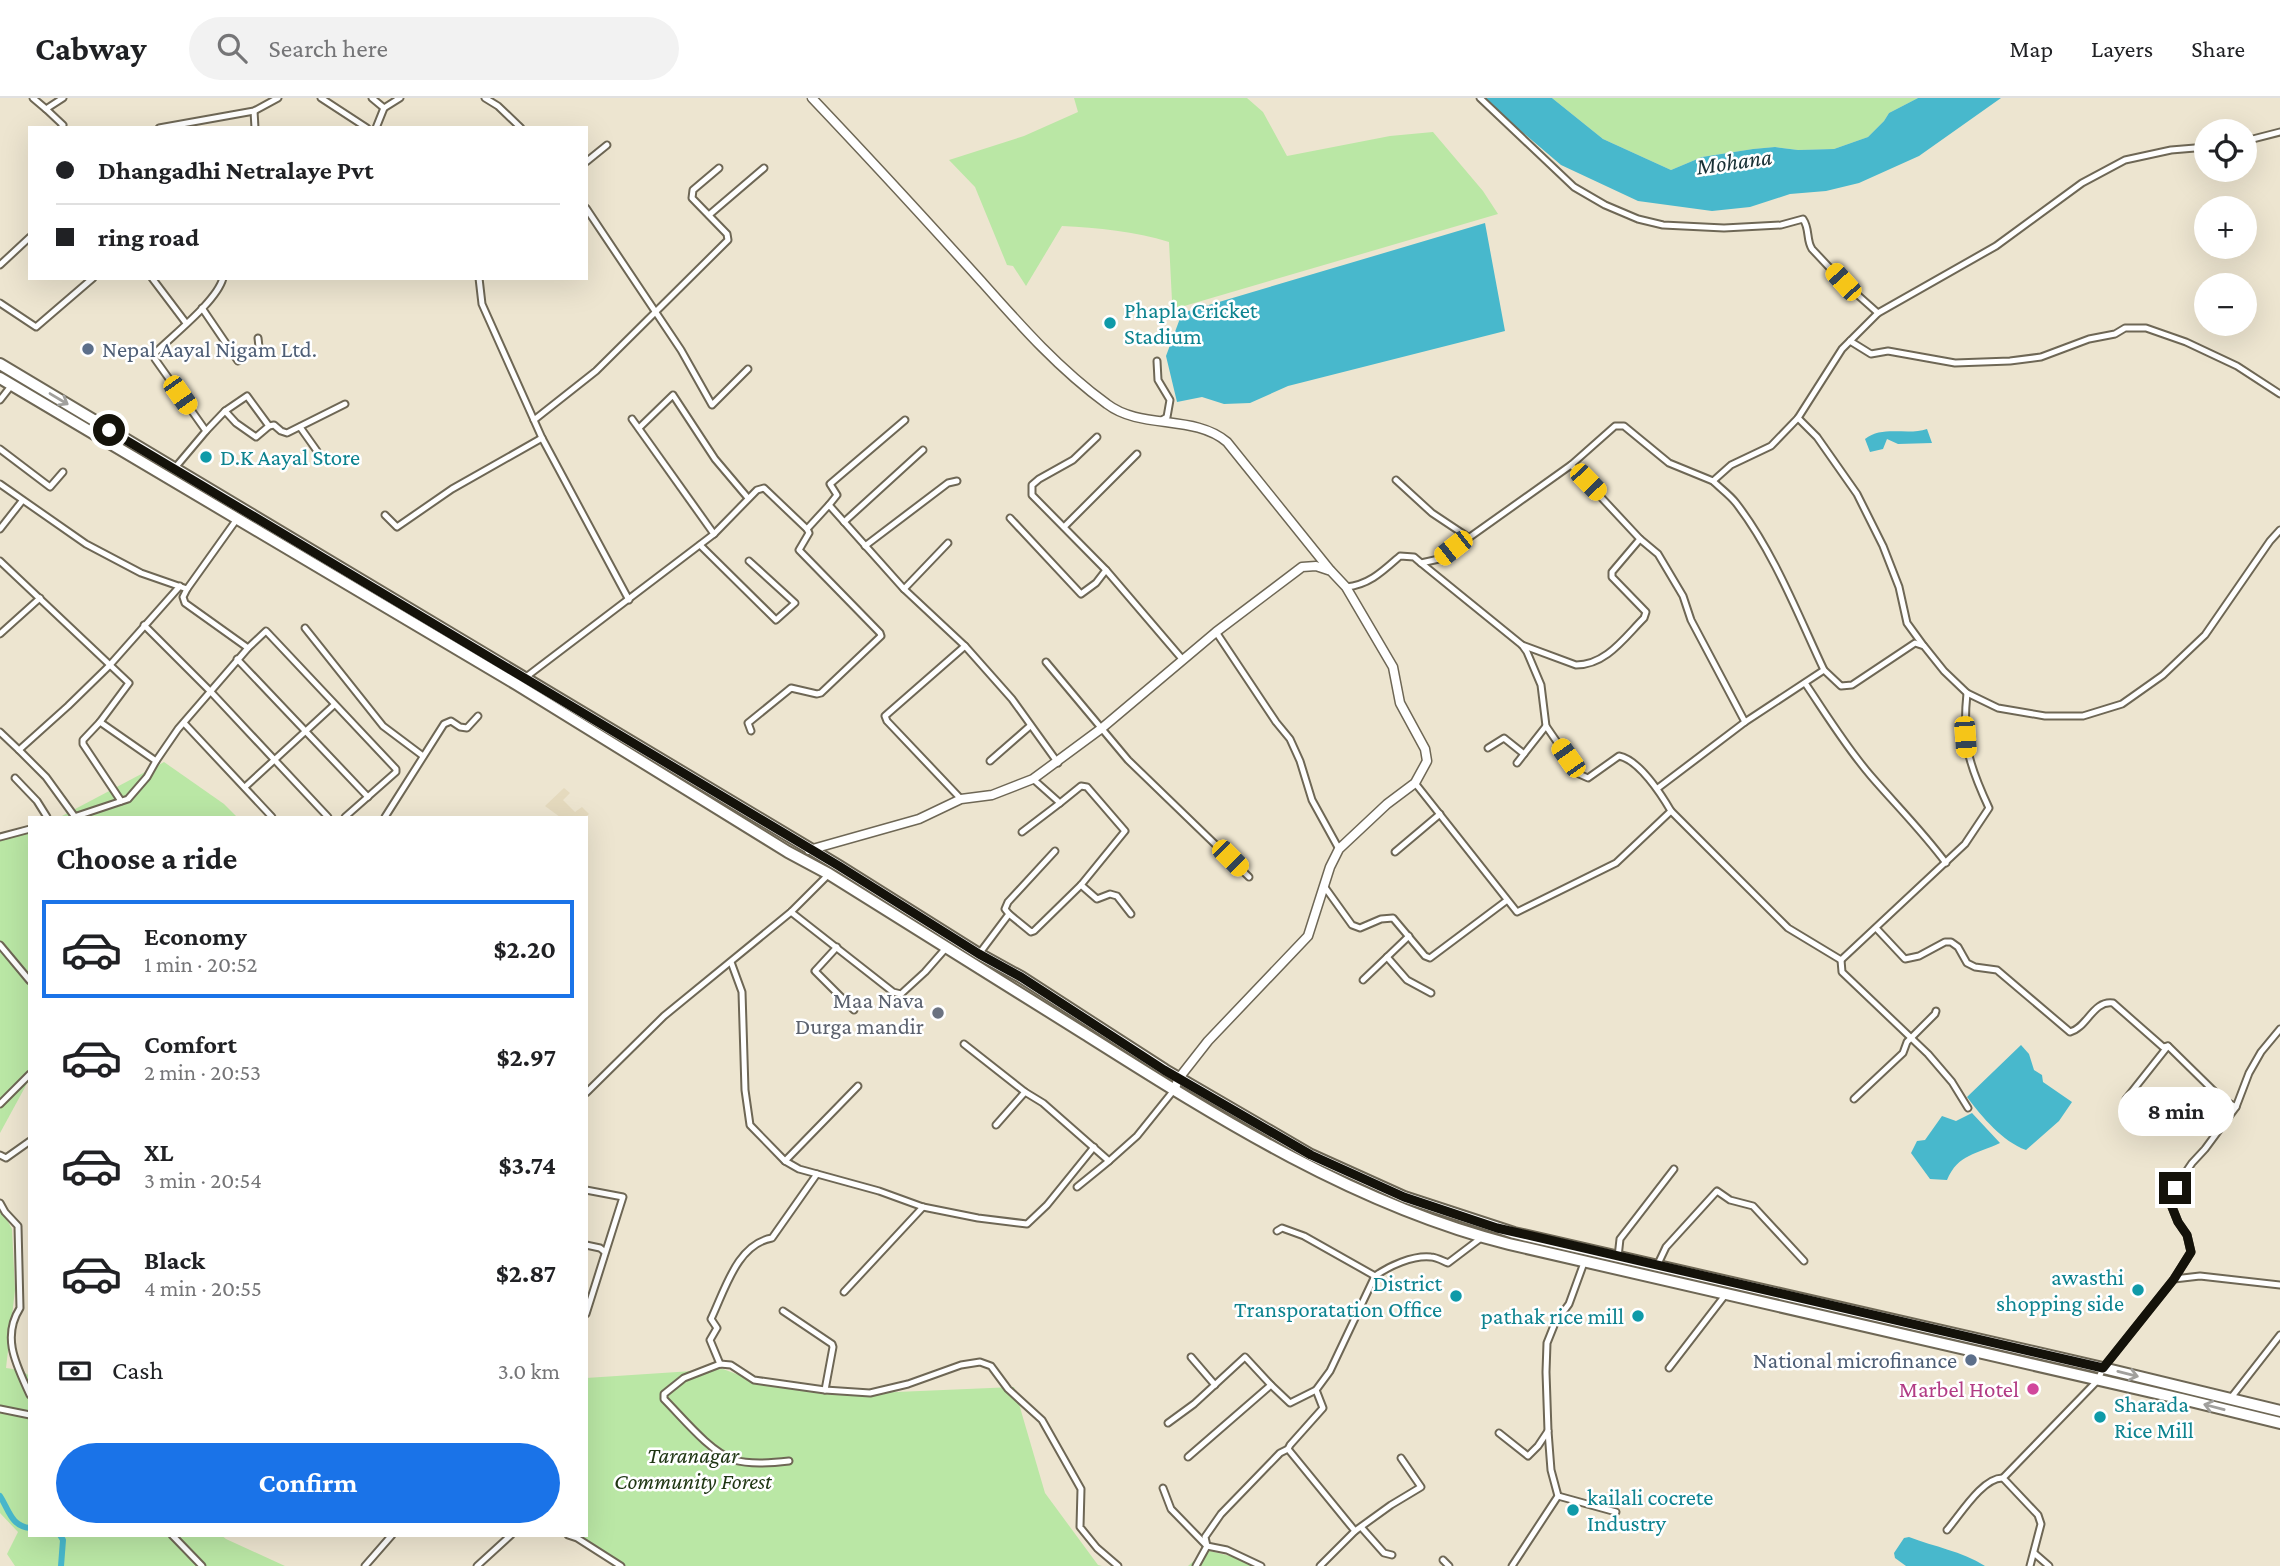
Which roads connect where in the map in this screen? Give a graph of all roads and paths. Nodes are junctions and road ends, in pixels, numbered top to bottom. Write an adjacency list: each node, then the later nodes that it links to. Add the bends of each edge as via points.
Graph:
1 (33, 98): 11 (street)
2 (63, 98): 11 (street)
3 (278, 98): 12 (street)
4 (321, 98): 16 (street)
5 (372, 98): 10 (street)
6 (400, 98): 10 (street)
7 (485, 98): 18 (street)
8 (812, 98): 54 (main road, via 1021,328 1074,377 1121,413)
9 (1480, 98): 37 (street, via 1574,187 1638,219 1724,228 1803,219 1812,249)
10 (384, 108): 17 (street)
11 (46, 109): 13 (street)
12 (254, 111): 14 (street); 15 (street)
13 (63, 126)
14 (170, 126)
15 (255, 126)
16 (365, 126)
17 (376, 126)
18 (520, 126)
19 (2280, 132): 20 (street)
20 (2257, 138)
21 (607, 145): 23 (street)
22 (2194, 147): 37 (street, via 2125,160 2082,183 1996,246)
23 (588, 160)
24 (719, 168): 27 (street, via 693,190 692,198)
25 (764, 169): 27 (street)
26 (588, 211): 36 (street)
27 (709, 215): 36 (street, via 728,240)
28 (28, 239): 29 (street)
29 (0, 265)
30 (91, 280): 34 (street, via 36,327)
31 (154, 280): 38 (street)
32 (222, 280): 35 (street)
33 (479, 280): 52 (street, via 482,304)
34 (0, 303)
35 (202, 308): 38 (street); 39 (street, via 238,361 259,347)
36 (656, 313): 43 (street, via 712,405); 52 (street, via 596,371)
37 (1878, 313): 40 (street)
38 (186, 323): 58 (street, via 156,352 155,359)
39 (258, 338)
40 (1850, 341): 46 (street, via 1871,354 1888,351 1955,363 2010,361 2041,357 2136,326 2166,334 2237,366); 50 (street)
41 (1157, 361): 54 (street, via 1158,380 1170,400)
42 (0, 364): 66 (highway, one-way to 66)
43 (748, 369)
44 (0, 378): 45 (highway)
45 (12, 385): 47 (street); 75 (highway)
46 (2280, 394)
47 (0, 400)
48 (345, 404): 56 (street)
49 (225, 411): 55 (street, via 256,437); 55 (street, via 247,396); 58 (street)
50 (1798, 418): 70 (street, via 1771,446 1731,465); 105 (street, via 1857,494 1883,545 1907,623)
51 (632, 419): 57 (street)
52 (534, 420): 60 (street)
53 (905, 420): 74 (street, via 831,484 837,495)
54 (1162, 420): 93 (main road, via 1218,434 1227,442)
55 (269, 426): 56 (street, via 285,434)
56 (300, 426): 63 (street)
57 (639, 428): 72 (street, via 673,395 715,460); 83 (street)
58 (206, 431): 66 (street)
59 (1097, 437): 79 (street, via 1073,460 1032,485 1032,495)
60 (542, 438): 76 (street, via 452,489 397,527); 98 (street)
61 (0, 449): 67 (street, via 50,487)
62 (923, 450): 78 (street)
63 (317, 451)
64 (1137, 454): 79 (street)
65 (1571, 464): 70 (street, via 1615,426 1624,426 1669,463); 84 (street); 85 (street)
66 (174, 469): 75 (highway)
67 (63, 472)
68 (1396, 480): 84 (street, via 1432,513)
69 (957, 481): 88 (street, via 948,483)
70 (1713, 481): 111 (street, via 1754,530)
71 (0, 484): 73 (street)
72 (748, 498): 80 (street, via 764,488); 83 (street)
73 (22, 501): 81 (street); 95 (street, via 86,544 141,573)
74 (829, 505): 78 (street); 80 (street)
75 (239, 515): 95 (street); 112 (highway); 162 (highway)
76 (385, 515)
77 (1010, 518): 92 (street, via 1081,594)
78 (844, 522): 88 (street)
79 (1064, 527): 92 (street)
80 (807, 528): 126 (street, via 809,533 799,550 881,636 821,693 791,688 748,723)
81 (0, 529)
82 (2280, 530): 115 (street, via 2205,635 2163,675 2122,704 2083,716 2045,716 1998,708)
83 (714, 534): 87 (street)
84 (1468, 537): 91 (street, via 1439,559)
85 (1640, 539): 103 (street, via 1612,577 1646,612 1608,655 1576,665); 119 (street, via 1658,554 1672,576)
86 (948, 543): 96 (street)
87 (699, 545): 90 (street, via 776,620 795,603); 98 (street)
88 (865, 546): 96 (street)
89 (0, 561): 97 (street)
90 (749, 561)
91 (1421, 563): 94 (street, via 1400,556 1374,579); 103 (street)
92 (1106, 570): 108 (street)
93 (1331, 571): 94 (main road); 101 (main road, via 1302,567)
94 (1346, 587): 138 (main road, via 1393,667 1400,704 1427,753)
95 (183, 588): 99 (street); 106 (street, via 185,603)
96 (904, 589): 104 (street)
97 (40, 598): 102 (street); 110 (street)
98 (629, 600): 112 (street)
99 (144, 625): 110 (street); 114 (street)
100 (304, 628): 130 (street, via 383,726)
101 (1216, 632): 108 (main road); 157 (street, via 1290,739 1312,800)
102 (0, 634)
103 (1522, 645): 122 (street, via 1541,685)
104 (965, 646): 121 (street); 142 (street, via 885,716)
105 (1924, 646): 111 (street, via 1914,643 1852,685 1841,686); 115 (street)
106 (248, 648): 107 (street); 116 (street, via 266,631)
107 (237, 659): 114 (street); 124 (street)
108 (1183, 660): 123 (main road)
109 (1046, 662): 123 (street)
110 (108, 666): 118 (street, via 129,683); 128 (street)
111 (1824, 670): 113 (street)
112 (523, 679): 158 (highway)
113 (1805, 682): 119 (street); 161 (street, via 1869,774)
114 (211, 692): 120 (street); 131 (street)
115 (1967, 693): 161 (street, via 1966,752 1989,808)
116 (334, 705): 124 (street); 141 (street, via 396,769)
117 (478, 716): 130 (street, via 467,728 451,721 444,724)
118 (100, 722): 132 (street); 143 (street, via 83,744)
119 (1745, 722): 140 (street)
120 (184, 723): 132 (street); 139 (street)
121 (1030, 726): 133 (street); 135 (street)
122 (1546, 726): 129 (street); 140 (street, via 1579,774 1588,778 1619,756 1626,757)
123 (1102, 728): 135 (main road); 163 (street, via 1128,760)
124 (304, 730): 131 (street); 141 (street)
125 (0, 732): 128 (street)
126 (751, 732)
127 (1488, 748): 129 (street, via 1504,738)
128 (19, 750): 148 (street, via 46,776)
129 (1524, 754): 134 (street)
130 (423, 756): 153 (street)
131 (273, 760): 139 (street); 151 (street)
132 (156, 761): 143 (street, via 148,778)
133 (990, 761)
134 (1517, 762)
135 (1058, 763): 137 (main road)
136 (15, 778): 147 (street)
137 (1033, 779): 142 (main road, via 992,795); 144 (street)
138 (1415, 783): 146 (street); 157 (main road)
139 (245, 787): 150 (street)
140 (1658, 788): 145 (street)
141 (368, 797): 152 (street)
142 (961, 799): 158 (main road, via 919,818)
143 (121, 801): 149 (street)
144 (1060, 803): 155 (street); 164 (street, via 1085,786 1125,830)
145 (1671, 811): 166 (street, via 1616,863 1589,878 1517,912); 177 (street, via 1788,928)
146 (1440, 814): 160 (street); 166 (street)
147 (46, 816)
148 (73, 816)
149 (77, 816)
150 (271, 816)
151 (327, 816)
152 (346, 816)
153 (385, 816)
154 (28, 830): 156 (street)
155 (1022, 832)
156 (0, 837)
157 (1339, 849): 165 (main road)
158 (809, 850): 175 (highway)
159 (1055, 851): 168 (street, via 1009,902 1005,909)
160 (1395, 852)
161 (1946, 863): 170 (street)
162 (829, 874): 167 (street); 174 (highway)
163 (1249, 877)
164 (1081, 885): 168 (street, via 1034,931); 169 (street, via 1097,899 1117,896)
165 (1324, 886): 171 (street, via 1352,925 1360,928 1393,918); 189 (main road, via 1308,936)
166 (1506, 901): 171 (street, via 1430,958)
167 (791, 912): 173 (street); 178 (street)
168 (1009, 914): 175 (street)
169 (1131, 914)
170 (1876, 928): 177 (street); 187 (street, via 1905,958 1951,942 1967,964 1997,970 2070,1032 2077,1031 2107,1002 2163,1047)
171 (1409, 936): 176 (street)
172 (0, 945): 179 (street)
173 (836, 947): 174 (street, via 901,994); 182 (street, via 815,971)
174 (946, 948): 191 (highway)
175 (979, 954): 189 (highway)
176 (1387, 957): 180 (street); 181 (street, via 1407,980)
177 (1841, 960): 185 (street, via 1842,972)
178 (731, 962): 192 (street, via 664,1016); 203 (street, via 742,992 750,1125)
179 (28, 979)
180 (1363, 980)
181 (1431, 993)
182 (854, 1010)
183 (1936, 1011): 185 (street)
184 (2280, 1030): 197 (street, via 2249,1073)
185 (1912, 1038): 195 (street, via 1903,1053); 198 (street, via 1952,1082)
186 (964, 1044): 193 (street)
187 (2168, 1046): 194 (street); 197 (street)
188 (28, 1076): 196 (street)
189 (1179, 1078): 191 (main road); 215 (highway, via 1311,1155 1404,1197)
190 (858, 1086): 203 (street)
191 (1174, 1090): 204 (street, via 1137,1136); 212 (highway, via 1325,1174 1400,1209)
192 (588, 1091)
193 (1025, 1092): 199 (street); 201 (street)
194 (2126, 1099)
195 (1854, 1100)
196 (0, 1104)
197 (2235, 1107): 220 (street, via 2175,1188 2172,1207 2191,1252)
198 (1968, 1108)
199 (996, 1125)
200 (28, 1142): 202 (street, via 6,1158)
201 (1094, 1147): 204 (street); 210 (street, via 1027,1224)
202 (0, 1155)
203 (785, 1161): 206 (street)
204 (1109, 1161): 207 (street)
205 (1674, 1169): 216 (street, via 1620,1239)
206 (817, 1174): 210 (street); 228 (street, via 772,1238 742,1255 711,1319 717,1328 710,1340)
207 (1077, 1186)
208 (588, 1190): 214 (street, via 623,1197)
209 (0, 1203): 236 (street, via 18,1226 20,1308 10,1341)
210 (923, 1207): 222 (street)
211 (1277, 1231): 219 (street, via 1282,1228 1304,1236)
212 (1482, 1237): 215 (highway); 219 (street, via 1448,1263 1431,1257 1417,1259)
213 (588, 1245): 214 (street)
214 (605, 1254): 224 (street)
215 (1586, 1255): 216 (highway); 223 (highway); 243 (street, via 1569,1304 1547,1343)
216 (1618, 1257): 218 (highway)
217 (1804, 1261): 218 (street, via 1753,1206 1717,1191 1666,1247)
218 (1657, 1266): 230 (highway)
219 (1375, 1276): 235 (street, via 1330,1371)
220 (2174, 1279): 221 (street, via 2200,1276); 230 (street)
221 (2280, 1284)
222 (844, 1292)
223 (1726, 1294): 229 (street); 231 (highway)
224 (588, 1308)
225 (783, 1311): 234 (street, via 832,1344)
226 (2280, 1335): 237 (street)
227 (1191, 1357): 232 (street)
228 (720, 1364): 234 (street, via 754,1380); 248 (street, via 684,1378 664,1399 717,1451 735,1460)
229 (1669, 1368)
230 (2103, 1368): 231 (street); 237 (highway, one-way to 237)
231 (2098, 1380): 242 (highway, one-way to 231); 249 (street)
232 (1215, 1385): 233 (street, via 1245,1357); 241 (street)
233 (1271, 1385): 235 (street, via 1290,1403); 246 (street)
234 (825, 1390): 270 (street, via 879,1391 961,1365 980,1362 991,1366 1042,1420 1081,1489 1080,1527)
235 (1316, 1390): 245 (street, via 1323,1408)
236 (28, 1391)
237 (2230, 1399): 239 (highway)
238 (0, 1409): 240 (street)
239 (2280, 1411)
240 (28, 1415)
241 (1168, 1423)
242 (2280, 1423)
243 (1548, 1431): 244 (street, via 1528,1455); 251 (street)
244 (1499, 1433)
245 (1288, 1449): 255 (street); 260 (street, via 1221,1514 1205,1537)
246 (1188, 1457)
247 (1401, 1458): 253 (street, via 1421,1487)
248 (789, 1461)
249 (2003, 1478): 254 (street, via 1986,1482); 261 (street, via 2038,1515 2041,1524)
250 (1163, 1488): 260 (street, via 1171,1509)
251 (1558, 1496): 252 (street); 275 (street)
252 (1616, 1512)
253 (1361, 1527): 255 (street); 262 (street, via 1384,1553)
254 (1947, 1530)
255 (1355, 1531): 273 (street)
256 (175, 1537): 265 (street)
257 (390, 1537): 266 (street)
258 (509, 1537): 267 (street)
259 (572, 1537): 263 (street)
260 (1207, 1546): 271 (street); 272 (street)
261 (2034, 1553): 276 (street); 277 (street)
262 (1392, 1555)
263 (614, 1560): 268 (street); 269 (street)
264 (1443, 1560): 274 (street)
265 (202, 1566)
266 (365, 1566)
267 (477, 1566)
268 (606, 1566)
269 (621, 1566)
270 (1118, 1566)
271 (1196, 1566)
272 (1261, 1566)
273 (1320, 1566)
274 (1449, 1566)
275 (1512, 1566)
276 (2030, 1566)
277 (2049, 1566)

